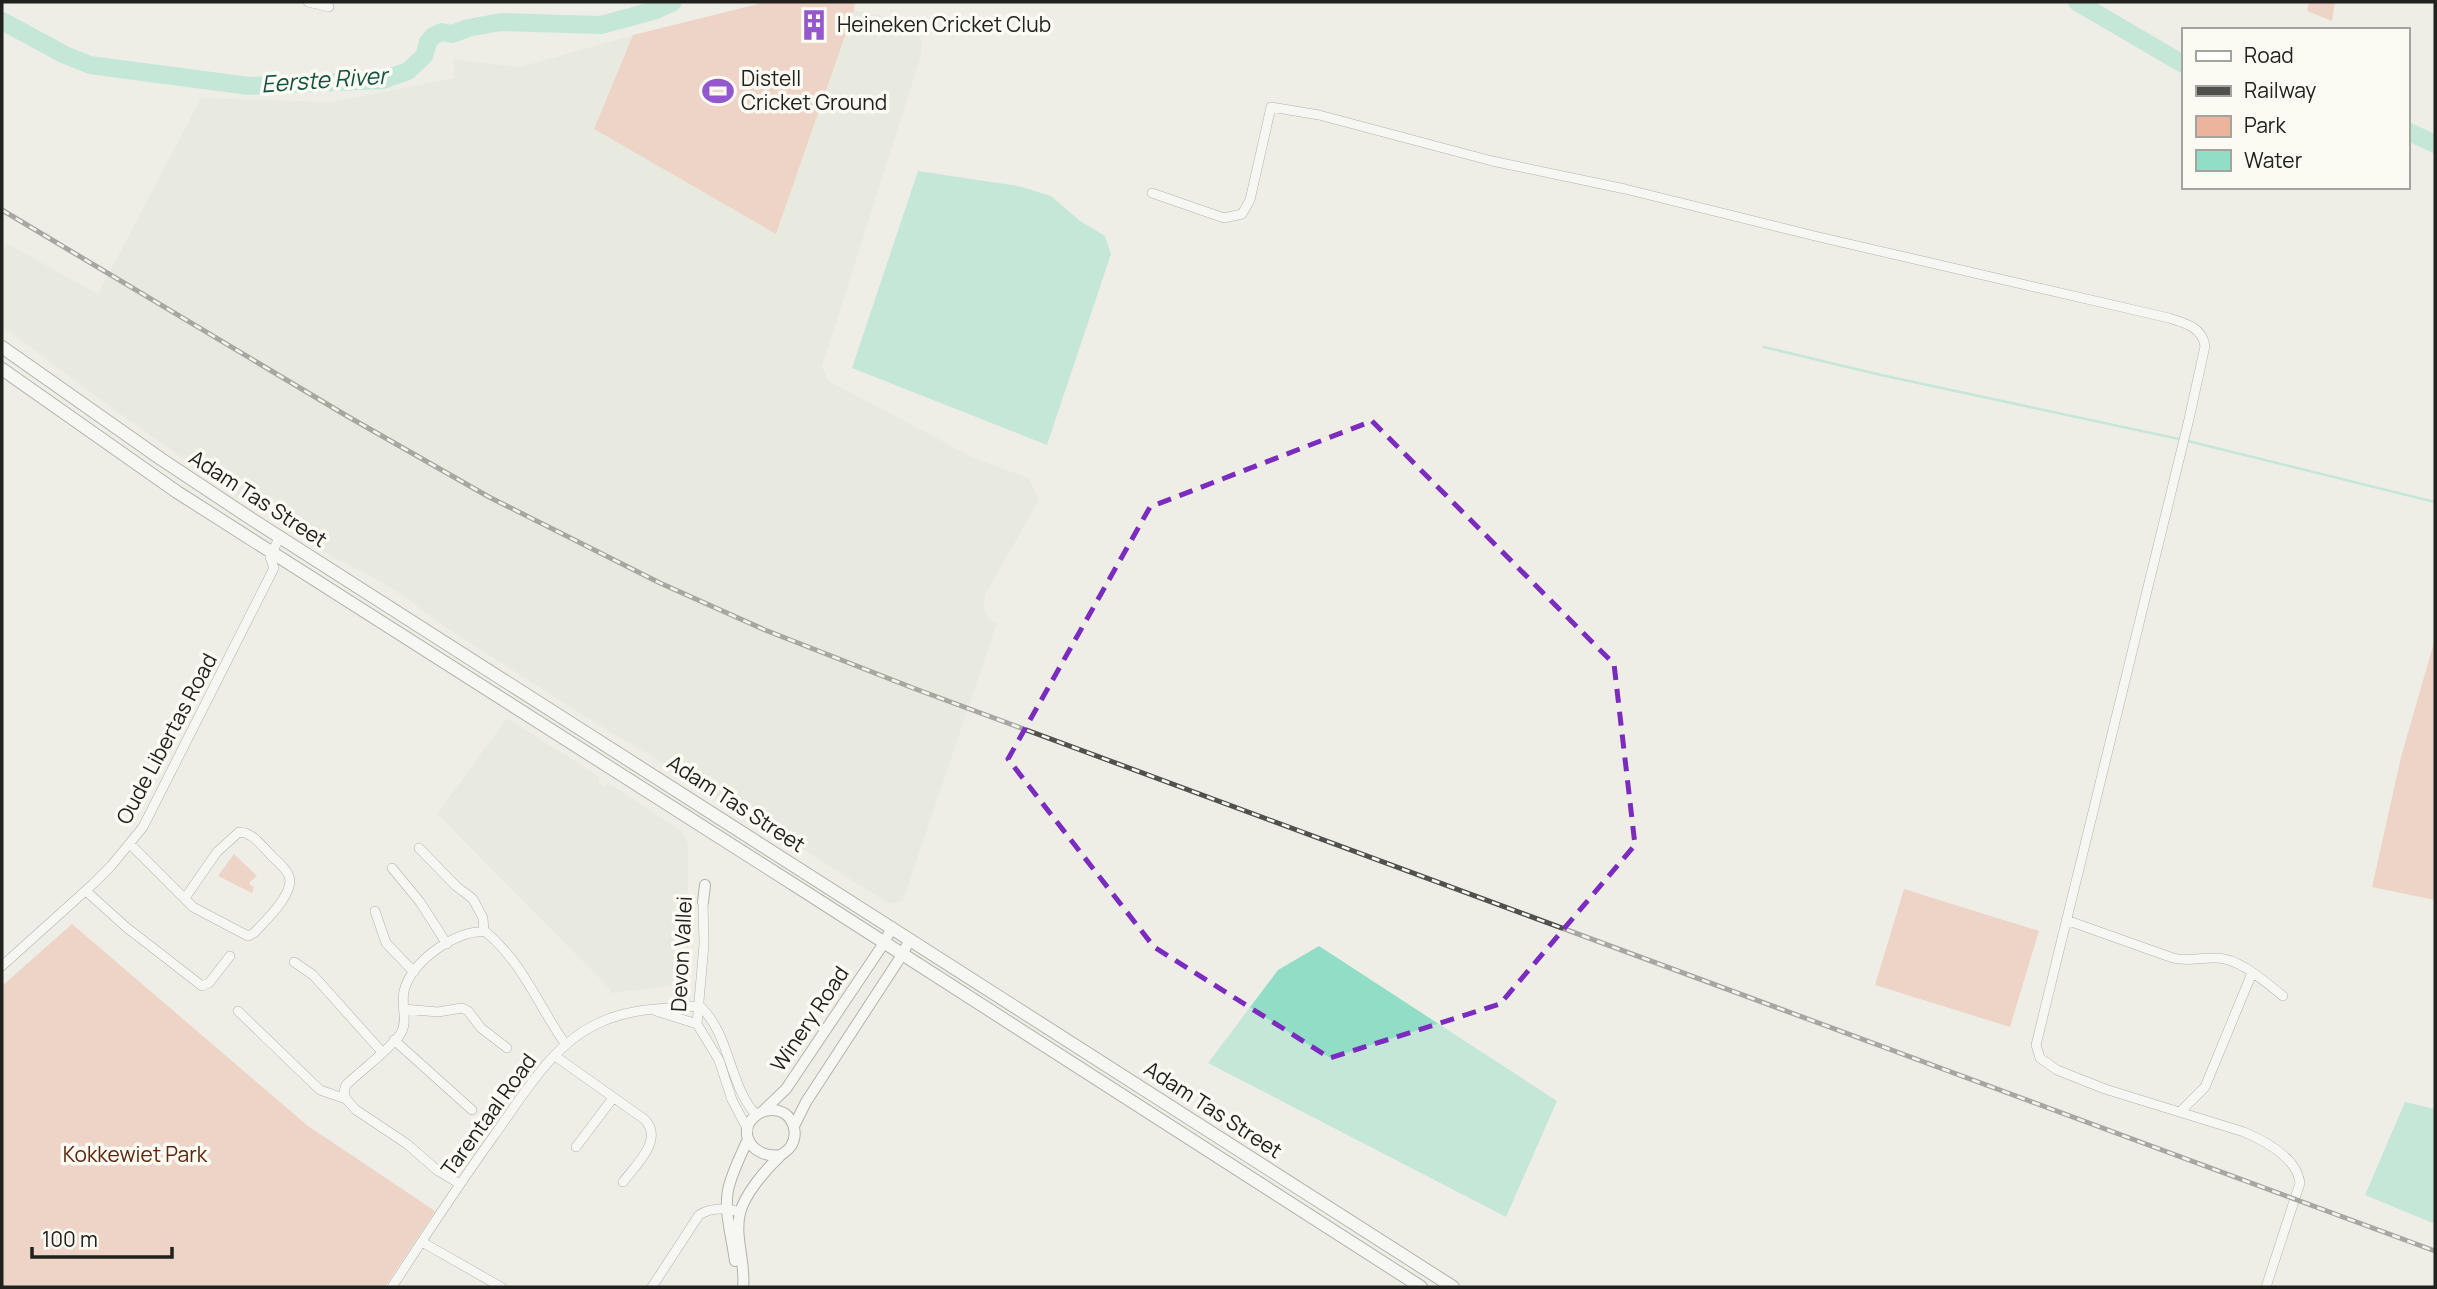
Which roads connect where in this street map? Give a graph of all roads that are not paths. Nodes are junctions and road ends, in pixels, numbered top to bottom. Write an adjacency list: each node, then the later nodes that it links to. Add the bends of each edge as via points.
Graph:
1 (307, 2): 2 (street)
2 (329, 7)
3 (1152, 193): 19 (street, via 1224,218 1242,214 1250,200 1271,107 2168,318 2196,329 2205,346)
4 (2, 347): 6 (main road, Adam Tas Street)
5 (2, 369): 8 (main road, Adam Tas Street)
6 (280, 536): 7 (main road, Adam Tas Street); 8 (street)
7 (296, 546): 9 (street); 20 (main road, Adam Tas Street)
8 (272, 552): 9 (main road, Adam Tas Street); 10 (street)
9 (287, 561): 10 (street); 24 (main road, Adam Tas Street)
10 (274, 568): 11 (street, Oude Libertas Road, via 157,802)
11 (130, 844): 15 (street, Oude Libertas Road); 16 (street)
12 (419, 848): 21 (street, via 473,899)
13 (392, 868): 23 (street)
14 (705, 885): 17 (street, Devon Vallei)
15 (86, 891): 26 (street, via 202,986); 28 (street, Oude Libertas Road)
16 (185, 898): 16 (street, via 196,909 250,935 286,895 290,879 254,837 239,832 217,852)
17 (703, 902): 32 (street, Devon Vallei)
18 (375, 911): 29 (street, via 386,943)
19 (2066, 920): 30 (street, via 2173,958 2218,957); 45 (street, via 2036,1045 2039,1058 2105,1089)
20 (892, 927): 22 (main road, Adam Tas Street); 24 (street, Winery Road)
21 (484, 932): 23 (street); 38 (street, via 508,954 538,995 545,1015)
22 (910, 939): 25 (street, Winery Road); 61 (main road, Adam Tas Street)
23 (447, 943): 29 (street, via 424,958)
24 (884, 943): 25 (main road, Adam Tas Street); 46 (street, Winery Road, via 786,1089)
25 (902, 955): 47 (street, Winery Road); 60 (main road, Adam Tas Street)
26 (230, 956)
27 (294, 962): 40 (street, via 313,975)
28 (2, 966)
29 (414, 972): 33 (street, via 404,991)
30 (2252, 973): 31 (street); 45 (street, via 2205,1087)
31 (2283, 996)
32 (700, 1006): 34 (street, Tarentaal Road); 36 (street, Devon Vallei); 46 (street, via 720,1035 738,1087 748,1105)
33 (403, 1009): 37 (street, via 402,1030); 39 (street, via 438,1012 462,1008)
34 (651, 1009): 36 (street); 38 (street, Tarentaal Road, via 601,1022)
35 (238, 1011): 43 (street, via 320,1090)
36 (697, 1024): 48 (street, via 719,1060)
37 (394, 1041): 40 (street); 44 (street)
38 (566, 1045): 41 (street, Tarentaal Road)
39 (507, 1048)
40 (382, 1052): 43 (street, via 346,1085)
41 (555, 1056): 42 (street); 52 (street, Tarentaal Road)
42 (613, 1098): 49 (street); 51 (street, via 651,1128 652,1140)
43 (346, 1099): 52 (street)
44 (472, 1110)
45 (2180, 1112): 62 (street, via 2262,1141 2285,1157 2298,1175 2300,1183)
46 (759, 1113): 47 (street, via 785,1114); 48 (street)
47 (794, 1126): 50 (street, via 793,1143)
48 (748, 1135): 50 (street, via 757,1152); 53 (street, via 728,1191)
49 (576, 1147)
50 (781, 1155): 54 (street, via 758,1180)
51 (623, 1182)
52 (460, 1184): 55 (street, Tarentaal Road)
53 (727, 1209): 54 (street); 58 (street, via 699,1215); 59 (street)
54 (740, 1212): 59 (street)
55 (422, 1242): 56 (street, Tarentaal Road); 57 (street)
56 (393, 1287)
57 (501, 1287)
58 (652, 1287)
59 (742, 1287)
60 (1421, 1287)
61 (1453, 1287)
62 (2266, 1287)

